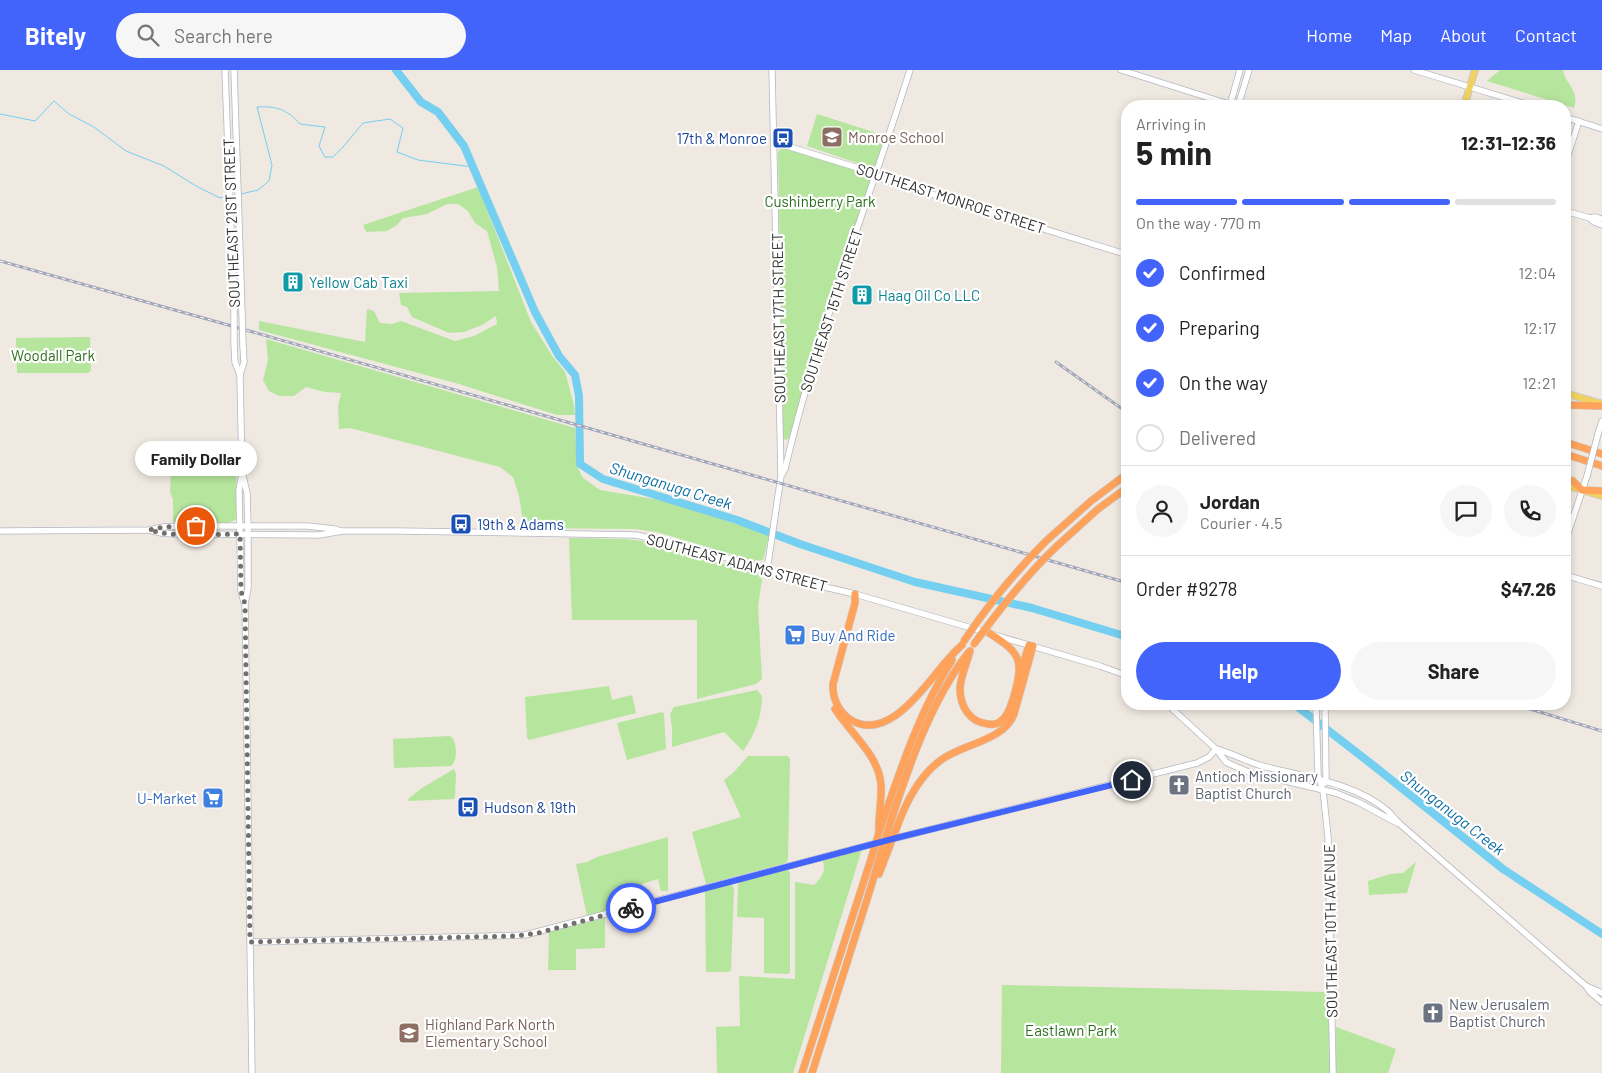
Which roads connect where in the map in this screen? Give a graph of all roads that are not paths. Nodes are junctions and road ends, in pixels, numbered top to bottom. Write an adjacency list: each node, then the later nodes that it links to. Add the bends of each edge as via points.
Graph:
1 (225, 70): 27 (main road, SOUTHEAST 21ST STREET, bridge, via 234,343)
2 (234, 70): 27 (main road, SOUTHEAST 21ST STREET, bridge, via 244,362)
3 (772, 70): 19 (main road, SOUTHEAST 17TH STREET)
4 (910, 70): 21 (main road, SOUTHEAST 15TH STREET)
5 (1121, 70): 11 (main road)
6 (1240, 70): 12 (main road)
7 (1249, 70): 13 (main road)
8 (1414, 70): 10 (main road)
9 (1475, 70): 10 (main road)
10 (1470, 87): 14 (main road); 15 (main road)
11 (1215, 100)
12 (1235, 100)
13 (1236, 100)
14 (1466, 100)
15 (1512, 100)
16 (1571, 119): 17 (main road)
17 (1579, 121): 18 (main road); 20 (main road)
18 (1602, 129)
19 (774, 142): 21 (main road, SOUTHEAST MONROE STREET); 34 (main road, SOUTHEAST 17TH STREET)
20 (1571, 146)
21 (876, 175): 26 (main road, SOUTHEAST MONROE STREET); 32 (main road, SOUTHEAST 15TH STREET, via 818,347)
22 (1571, 213): 23 (main road)
23 (1590, 218): 24 (main road); 25 (main road)
24 (1602, 219)
25 (1602, 225)
26 (1121, 253)
27 (240, 376): 38 (main road, SOUTHEAST 21ST STREET)
28 (1571, 395): 30 (main road)
29 (1571, 405): 30 (highway)
30 (1602, 405)
31 (1602, 421): 43 (main road, bridge)
32 (792, 437): 34 (main road); 39 (main road, SOUTHEAST 15TH STREET)
33 (1571, 444): 35 (highway)
34 (780, 445): 39 (main road, SOUTHEAST 17TH STREET)
35 (1602, 454)
36 (1571, 456): 37 (highway)
37 (1602, 466)
38 (242, 472): 48 (main road, SOUTHEAST 21ST STREET); 49 (main road, SOUTHEAST 21ST STREET, via 247,494)
39 (781, 476): 55 (main road, SOUTHEAST 15TH STREET)
40 (1121, 478): 61 (highway, bridge, via 1091,500 1046,541 1010,580)
41 (1571, 481): 43 (highway)
42 (1571, 486): 43 (main road)
43 (1582, 490): 44 (highway); 46 (main road); 47 (main road)
44 (1602, 491)
45 (1121, 492): 63 (highway, bridge, via 1098,509 1037,566)
46 (1602, 496)
47 (1571, 524)
48 (239, 526): 49 (main road, SOUTHEAST ADAMS STREET); 50 (main road, SOUTHEAST ADAMS STREET, via 177,526); 53 (main road, SOUTHEAST 21ST STREET)
49 (248, 526): 52 (main road, SOUTHEAST ADAMS STREET, via 308,526); 54 (main road, SOUTHEAST 21ST STREET)
50 (149, 530): 51 (main road, SOUTHEAST ADAMS STREET); 53 (main road, SOUTHEAST ADAMS STREET, via 174,534)
51 (0, 531)
52 (343, 531): 54 (main road, SOUTHEAST ADAMS STREET, via 319,535); 55 (main road, SOUTHEAST ADAMS STREET, via 636,535)
53 (240, 534): 54 (main road, SOUTHEAST ADAMS STREET); 59 (main road, SOUTHEAST 21ST STREET, via 241,591)
54 (248, 534): 59 (main road, SOUTHEAST 21ST STREET)
55 (767, 570): 58 (main road, SOUTHEAST ADAMS STREET, via 794,580)
56 (1571, 577): 57 (main road)
57 (1602, 586)
58 (855, 594): 60 (main road, SOUTHEAST ADAMS STREET); 61 (highway, via 832,684 836,702 852,720 872,725 895,717); 73 (highway, via 850,602 828,689 833,707 870,755 878,772 881,785)
59 (245, 604): 75 (main road, SOUTHEAST 21ST STREET)
60 (989, 633): 62 (main road, SOUTHEAST ADAMS STREET); 65 (highway, via 1004,642 1017,656)
61 (963, 643): 73 (highway, via 914,733)
62 (1031, 645): 64 (main road, SOUTHEAST ADAMS STREET); 65 (highway); 74 (highway, bridge, via 1010,723 1002,730 950,754 932,768 913,792)
63 (972, 647): 65 (highway, via 962,673 960,694 965,710 977,721 991,725 1002,720 1010,709); 74 (highway, bridge, via 952,676 912,758 888,830)
64 (1121, 674)
65 (1019, 677)
66 (1174, 710): 69 (main road)
67 (1316, 710): 70 (main road, SOUTHEAST 10TH AVENUE, via 1318,775)
68 (1325, 710): 70 (main road, SOUTHEAST 10TH AVENUE)
69 (1216, 749): 70 (main road, via 1260,765); 71 (main road, via 1226,762 1244,770); 75 (main road, via 1197,763 531,934)
70 (1323, 781): 71 (main road, SOUTHEAST 10TH AVENUE); 72 (main road, via 1367,798 1388,811)
71 (1323, 790): 72 (main road, via 1351,799); 82 (main road, SOUTHEAST 10TH AVENUE, via 1328,844)
72 (1401, 825): 76 (main road)
73 (879, 832): 80 (highway, bridge)
74 (884, 853): 81 (highway)
75 (250, 942): 79 (main road, SOUTHEAST 21ST STREET)
76 (1586, 986): 77 (main road); 78 (main road)
77 (1602, 993)
78 (1602, 1002)
79 (252, 1073)
80 (802, 1073)
81 (812, 1073)
82 (1333, 1073)

